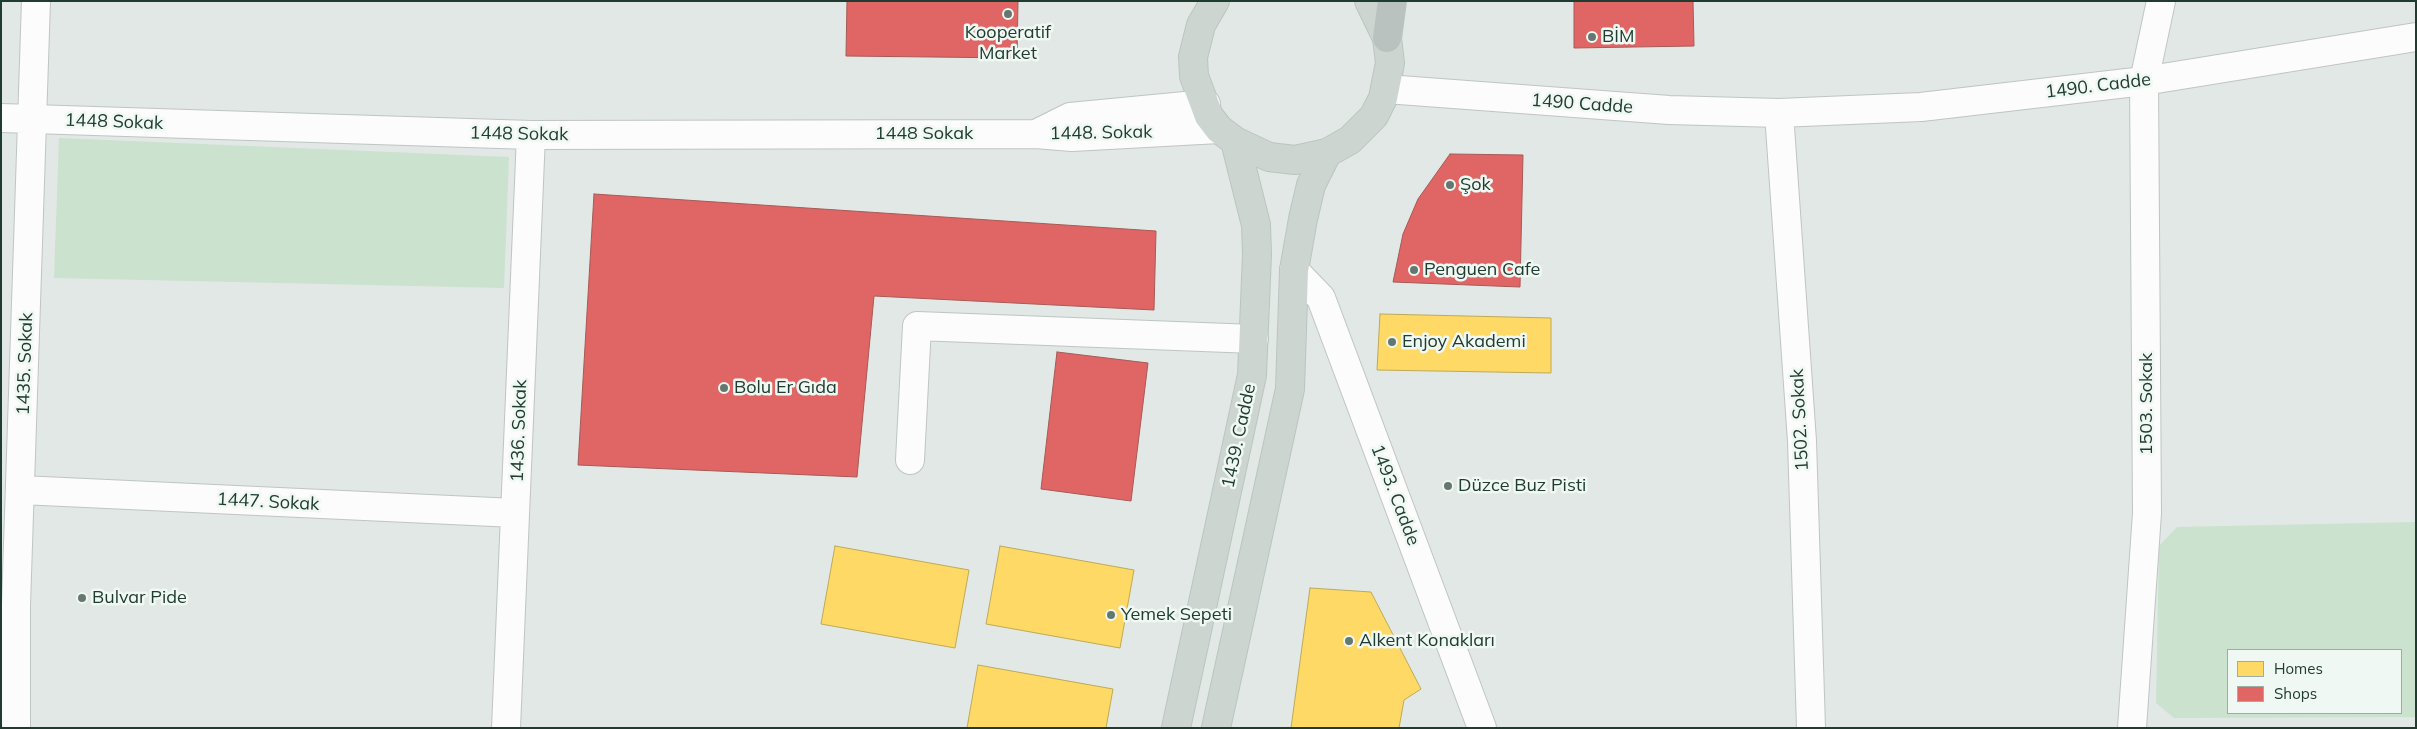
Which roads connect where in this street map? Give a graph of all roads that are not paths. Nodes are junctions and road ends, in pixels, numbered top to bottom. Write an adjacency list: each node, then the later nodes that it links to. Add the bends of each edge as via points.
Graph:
1 (36, 1): 13 (street, 1435. Sokak)
2 (1368, 1): 7 (main road)
3 (1392, 1): 7 (highway)
4 (2161, 1): 8 (street, 1503. Sokak)
5 (1205, 6): 10 (main road, 1439. Cadde, via 1193,57 1194,76)
6 (2416, 37): 8 (street, 1490. Cadde)
7 (1387, 38): 9 (main road, via 1390,63)
8 (2144, 81): 11 (street, 1490. Cadde, via 1922,107); 31 (street, 1503. Sokak, via 2147,513)
9 (1386, 89): 11 (street, 1490 Cadde, via 1669,110); 17 (main road, via 1374,116 1350,140)
10 (1206, 104): 14 (street, 1448. Sokak, via 1070,117); 16 (main road, 1439. Cadde, via 1210,116)
11 (1779, 113): 30 (street, 1502. Sokak, via 1802,441)
12 (1, 118): 13 (street, 1448 Sokak)
13 (33, 120): 15 (street, 1448 Sokak); 21 (street, 1435. Sokak)
14 (1036, 134): 15 (street, 1448 Sokak); 16 (street, 1448. Sokak, via 1072,137)
15 (531, 135): 22 (street, 1436. Sokak)
16 (1227, 135): 17 (main road, via 1269,157 1295,160); 19 (main road, 1439. Cadde, via 1256,226)
17 (1327, 153): 18 (main road, via 1311,185)
18 (1294, 270): 28 (main road, via 1290,389); 29 (street, 1493. Cadde, via 1321,298)
19 (1254, 339): 20 (street, via 917,326); 27 (main road, 1439. Cadde, via 1252,375)
20 (910, 460)
21 (20, 490): 22 (street, 1447. Sokak); 23 (street, 1435. Sokak)
22 (515, 513): 26 (street, 1436. Sokak)
23 (9, 605): 24 (street, 1435. Sokak)
24 (9, 645): 25 (street, 1435. Sokak)
25 (16, 728)
26 (506, 728)
27 (1176, 728)
28 (1216, 728)
29 (1482, 728)
30 (1811, 728)
31 (2132, 728)

